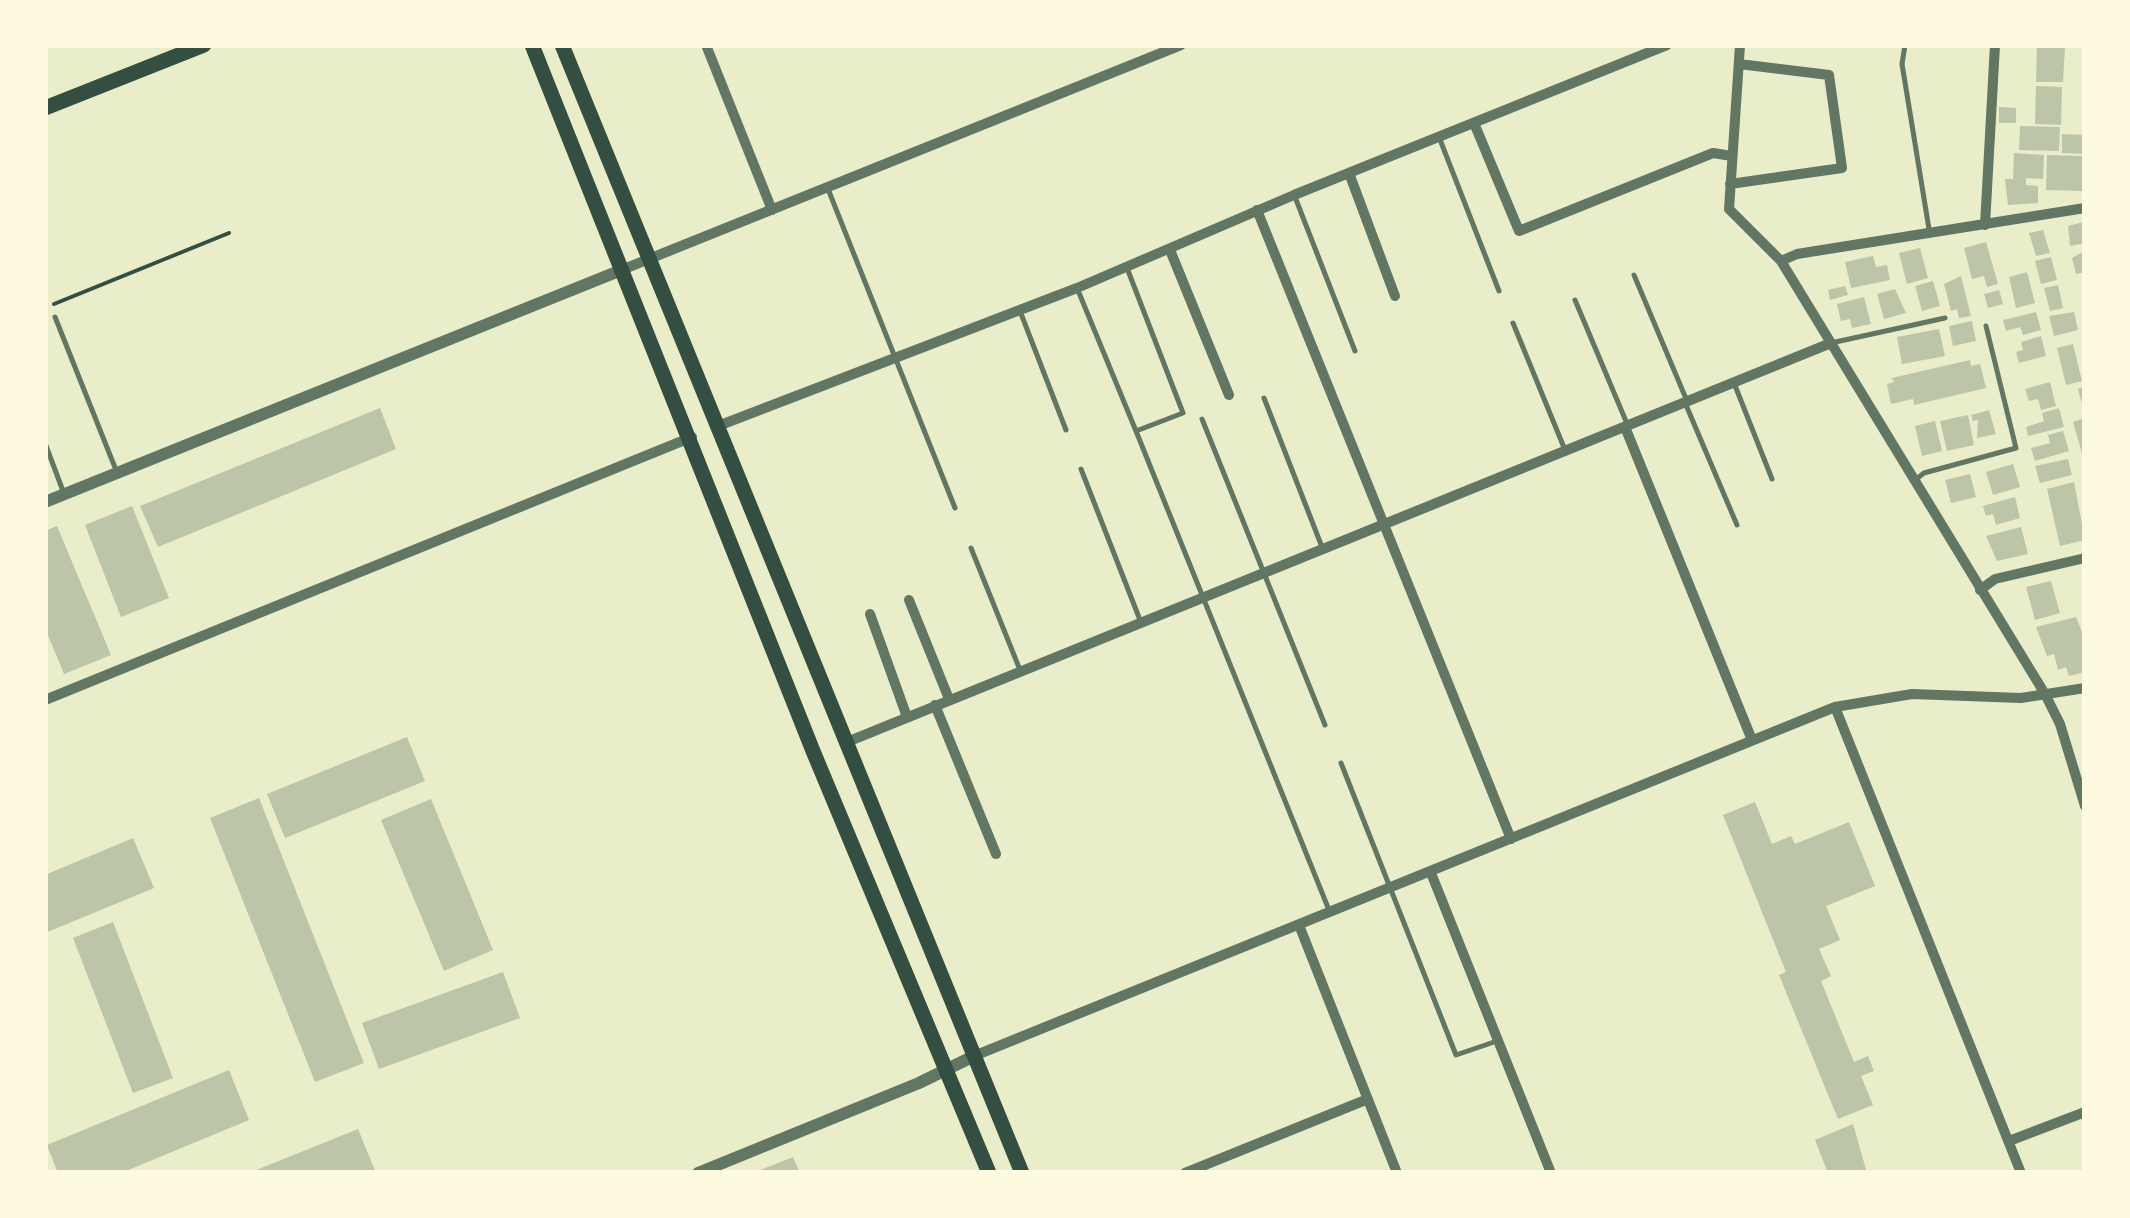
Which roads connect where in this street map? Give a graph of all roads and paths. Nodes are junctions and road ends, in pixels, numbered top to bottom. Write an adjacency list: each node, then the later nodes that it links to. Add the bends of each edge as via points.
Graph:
1 (204, 45): 11 (main road)
2 (532, 45): 28 (main road)
3 (562, 45): 26 (main road)
4 (706, 45): 20 (street)
5 (1182, 45): 17 (street)
6 (1668, 45): 12 (street)
7 (1740, 45): 10 (street)
8 (1904, 45): 24 (lane)
9 (1995, 45): 22 (street)
10 (1739, 64): 14 (street); 16 (street, via 1829,75 1842,168)
11 (45, 108)
12 (1474, 123): 13 (street); 14 (street, via 1519,231 1713,153)
13 (1439, 138): 15 (street); 32 (lane)
14 (1732, 156): 16 (street)
15 (1349, 173): 18 (street); 33 (street)
16 (1730, 184): 27 (street, via 1728,209)
17 (828, 189): 20 (street); 43 (lane)
18 (1294, 195): 21 (street); 42 (lane)
19 (2085, 208): 22 (street)
20 (772, 210): 26 (street)
21 (1257, 210): 25 (street); 63 (street)
22 (1985, 225): 24 (street)
23 (229, 232): 35 (path)
24 (1930, 235): 27 (street)
25 (1170, 250): 29 (street); 45 (street)
26 (651, 259): 28 (street); 49 (main road)
27 (1781, 261): 41 (street)
28 (624, 268): 53 (main road); 57 (street)
29 (1127, 268): 31 (street); 52 (lane, via 1183,412)
30 (1634, 275): 47 (lane)
31 (1077, 288): 36 (street); 52 (lane)
32 (1499, 290)
33 (1396, 296)
34 (1575, 300): 50 (lane)
35 (45, 307)
36 (1019, 308): 43 (street); 51 (lane)
37 (55, 316): 57 (lane)
38 (1945, 318): 41 (lane)
39 (1513, 324): 55 (lane)
40 (1986, 326): 59 (lane, via 2016,448 1924,473)
41 (1832, 343): 44 (street); 59 (street)
42 (1355, 352)
43 (894, 357): 49 (street); 62 (lane)
44 (1734, 383): 47 (street); 58 (lane)
45 (1229, 394)
46 (1264, 398): 65 (lane)
47 (1686, 402): 50 (street); 64 (lane)
48 (1202, 419): 68 (lane)
49 (718, 426): 84 (main road)
50 (1627, 426): 55 (street); 83 (street)
51 (1066, 430)
52 (1136, 431): 70 (lane)
53 (692, 437): 78 (street); 95 (main road, via 813,751)
54 (45, 443): 60 (lane)
55 (1566, 451): 63 (street)
56 (1081, 469): 73 (lane)
57 (117, 473): 60 (street)
58 (1772, 479)
59 (1913, 482): 69 (street)
60 (64, 494): 61 (street)
61 (45, 502)
62 (955, 508)
63 (1383, 524): 65 (street); 87 (street)
64 (1737, 525)
65 (1322, 547): 68 (street)
66 (972, 548): 74 (lane)
67 (2085, 558): 69 (street, via 1995,579)
68 (1263, 572): 70 (street); 82 (lane)
69 (1980, 590): 76 (street)
70 (1203, 598): 73 (street); 91 (lane)
71 (909, 600): 77 (street)
72 (870, 614): 81 (street)
73 (1140, 620): 74 (street)
74 (1020, 670): 77 (street)
75 (2085, 688): 76 (street)
76 (2045, 694): 80 (street, via 1912,694); 86 (street)
77 (949, 699): 79 (street)
78 (45, 700)
79 (935, 705): 81 (street); 88 (street)
80 (1835, 706): 83 (street); 98 (street)
81 (907, 716): 84 (street)
82 (1325, 725)
83 (1752, 740): 87 (street)
84 (847, 742): 94 (main road)
85 (1341, 763): 90 (lane)
86 (2085, 806)
87 (1512, 839): 89 (street)
88 (996, 854)
89 (1430, 873): 90 (street); 93 (street)
90 (1390, 890): 91 (street); 93 (lane, via 1456,1055)
91 (1330, 912): 92 (street)
92 (1299, 925): 94 (street); 96 (street)
93 (1498, 1041): 104 (street)
94 (974, 1056): 95 (street); 101 (main road)
95 (948, 1069): 99 (street); 100 (main road)
96 (1368, 1099): 102 (street); 103 (street)
97 (2085, 1112): 98 (street)
98 (2009, 1141): 105 (street)
99 (698, 1173)
100 (989, 1173)
101 (1022, 1173)
102 (1184, 1173)
103 (1398, 1173)
104 (1551, 1173)
105 (2021, 1173)

